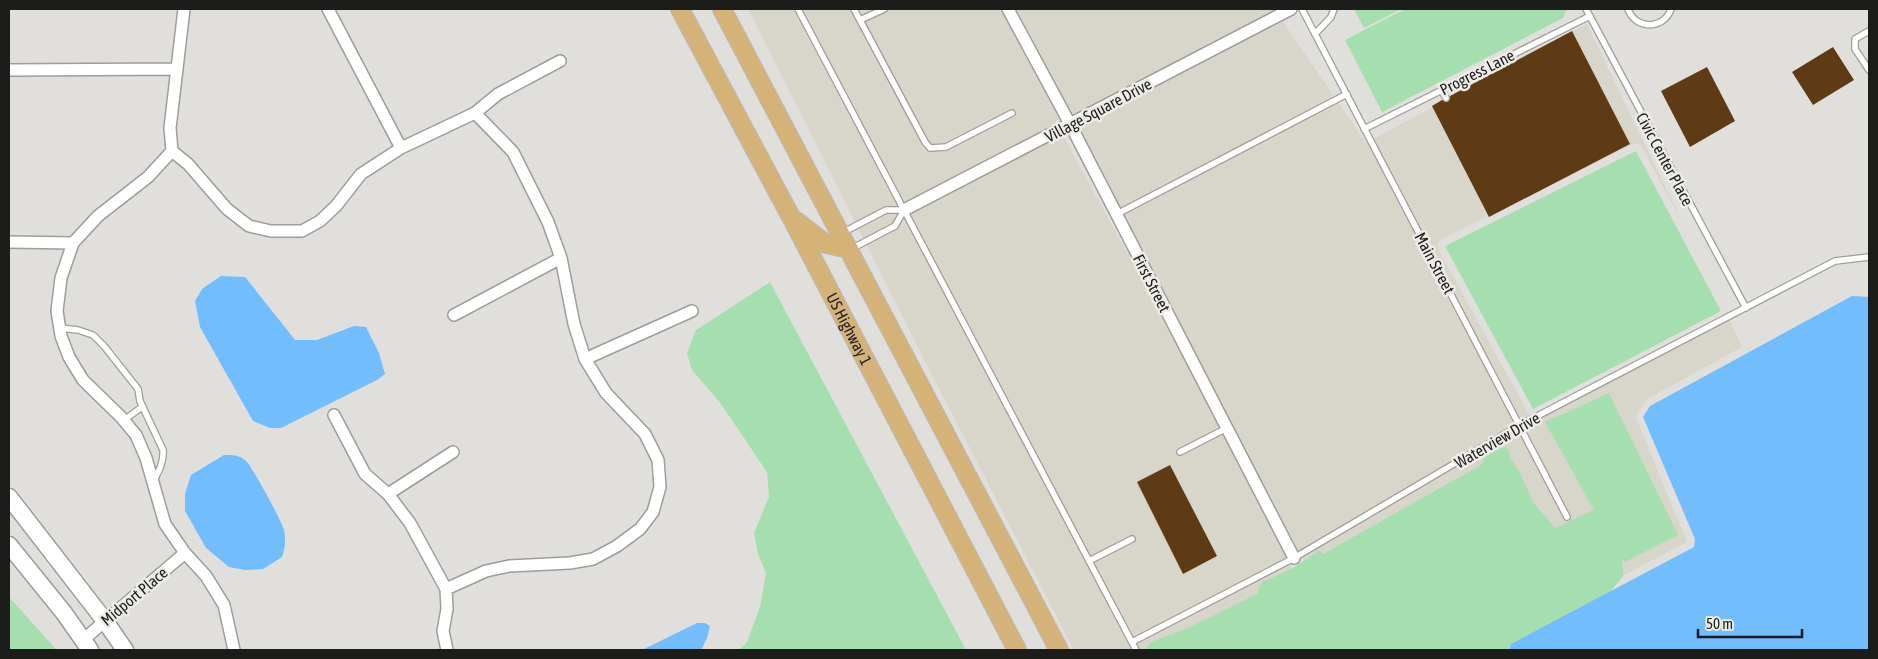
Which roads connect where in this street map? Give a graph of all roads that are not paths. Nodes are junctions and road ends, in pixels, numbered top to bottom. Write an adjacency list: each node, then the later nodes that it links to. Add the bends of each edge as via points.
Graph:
1 (184, 9): 19 (street)
2 (328, 9): 29 (street)
3 (680, 9): 33 (main road, US Highway 1)
4 (722, 9): 34 (main road)
5 (798, 9): 31 (lane)
6 (854, 9): 15 (lane)
7 (884, 9): 15 (lane)
8 (1008, 9): 27 (street, First Street)
9 (1291, 9): 27 (street, Village Square Drive)
10 (1302, 9): 17 (lane, Main Street)
11 (1334, 9): 17 (lane)
12 (1628, 9): 13 (lane, via 1633,18 1646,25 1660,23)
13 (1671, 9)
14 (1589, 11): 22 (lane, Progress Lane, via 1546,41); 40 (lane, Civic Center Place)
15 (860, 20): 26 (lane, via 930,148 946,147)
16 (1869, 31): 21 (lane, via 1855,39 1855,49)
17 (1315, 34): 23 (lane, Main Street)
18 (560, 61): 25 (street, via 498,94)
19 (177, 69): 20 (street); 30 (street, via 170,128)
20 (9, 70)
21 (1869, 70)
22 (1441, 90): 24 (lane); 28 (lane, Progress Lane)
23 (1347, 94): 28 (lane, Main Street); 32 (lane)
24 (1446, 98)
25 (475, 112): 29 (street); 39 (street, via 513,152 548,222)
26 (1012, 113)
27 (1070, 124): 31 (street, Village Square Drive); 32 (street, First Street)
28 (1364, 128): 48 (lane, Main Street)
29 (401, 148): 30 (street, via 361,174 336,206 320,221 302,231 271,231 249,226 227,209 188,164)
30 (172, 151): 36 (street, via 148,178 98,216)
31 (904, 210): 34 (lane, Village Square Drive, via 886,210); 37 (lane, Village Square Drive, via 895,226); 60 (lane)
32 (1117, 214): 49 (street, First Street)
33 (792, 217): 37 (main road, via 826,244); 68 (main road, US Highway 1)
34 (840, 234): 37 (main road)
35 (9, 242): 36 (street)
36 (73, 243): 43 (street, via 61,278 57,311)
37 (849, 250): 69 (main road)
38 (1869, 257): 40 (lane, Waterview Drive, via 1835,261)
39 (561, 258): 42 (street); 44 (street, via 574,324)
40 (1746, 308): 48 (lane, Waterview Drive)
41 (692, 311): 44 (street)
42 (454, 315)
43 (60, 328): 45 (lane, via 92,335 138,389); 47 (street, via 69,357 83,380)
44 (585, 359): 61 (street, via 606,393 645,434 658,460 660,487 653,512 640,529 593,559 494,569)
45 (142, 407): 47 (lane); 52 (lane, via 163,450 161,467)
46 (334, 414): 53 (street, via 365,474)
47 (123, 420): 52 (street, via 136,435)
48 (1520, 426): 55 (lane, Main Street); 59 (lane, Waterview Drive)
49 (1227, 428): 51 (lane); 59 (street, First Street)
50 (453, 452): 53 (street)
51 (1180, 452)
52 (153, 483): 58 (street, via 166,524)
53 (388, 494): 61 (street, via 410,523)
54 (9, 497): 62 (main road)
55 (1567, 517)
56 (1132, 539): 60 (lane)
57 (9, 545): 64 (main road)
58 (185, 553): 62 (street, Midport Place); 66 (street, via 206,576 224,605)
59 (1294, 558): 63 (lane, Waterview Drive)
60 (1089, 561): 63 (lane)
61 (446, 589): 67 (street, via 443,631)
62 (105, 621): 64 (street, Midport Place); 65 (main road)
63 (1132, 642): 70 (lane)
64 (87, 645)
65 (125, 650)
66 (234, 650)
67 (447, 650)
68 (1017, 650)
69 (1059, 650)
70 (1136, 650)

